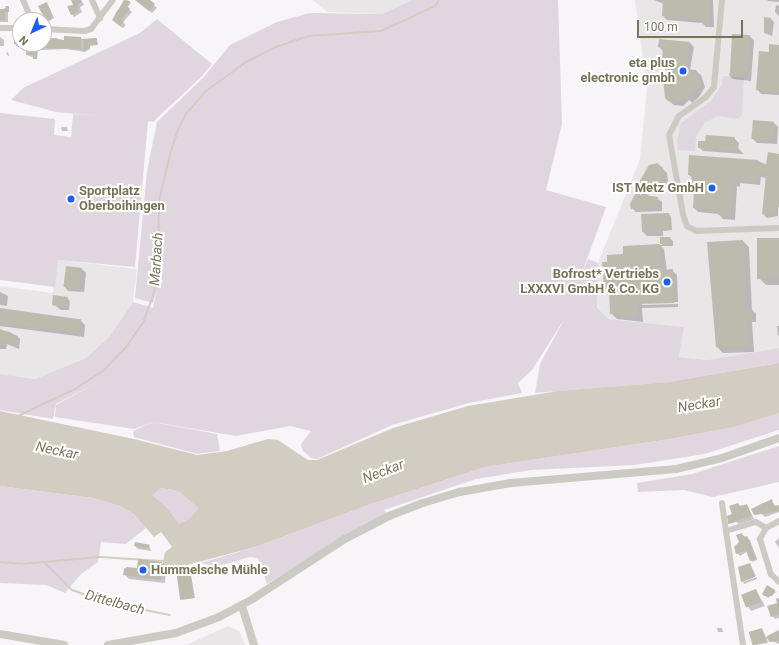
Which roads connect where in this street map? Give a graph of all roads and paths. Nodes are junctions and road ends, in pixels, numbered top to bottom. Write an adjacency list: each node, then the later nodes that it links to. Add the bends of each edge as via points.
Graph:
1 (23, 0): 5 (street)
2 (92, 0): 6 (street)
3 (113, 0): 6 (street)
4 (722, 0): 10 (street, via 714,87 706,97 679,116 669,134 683,214 687,226 696,231)
5 (28, 12)
6 (100, 18): 9 (street, via 91,29 84,31)
7 (0, 28): 8 (street)
8 (12, 28)
9 (52, 29)
10 (779, 228)
11 (779, 438): 17 (street, via 730,456 651,472 498,485 423,503 389,516 345,539)
12 (722, 503): 15 (street)
13 (779, 521): 14 (street)
14 (766, 528): 15 (street, via 756,522); 16 (street, via 760,539 771,574)
15 (726, 531): 22 (street)
16 (779, 582)
17 (242, 606): 20 (street, via 186,630); 21 (street)
18 (0, 634): 19 (street)
19 (64, 645)
20 (108, 645)
21 (254, 645)
22 (743, 645)

